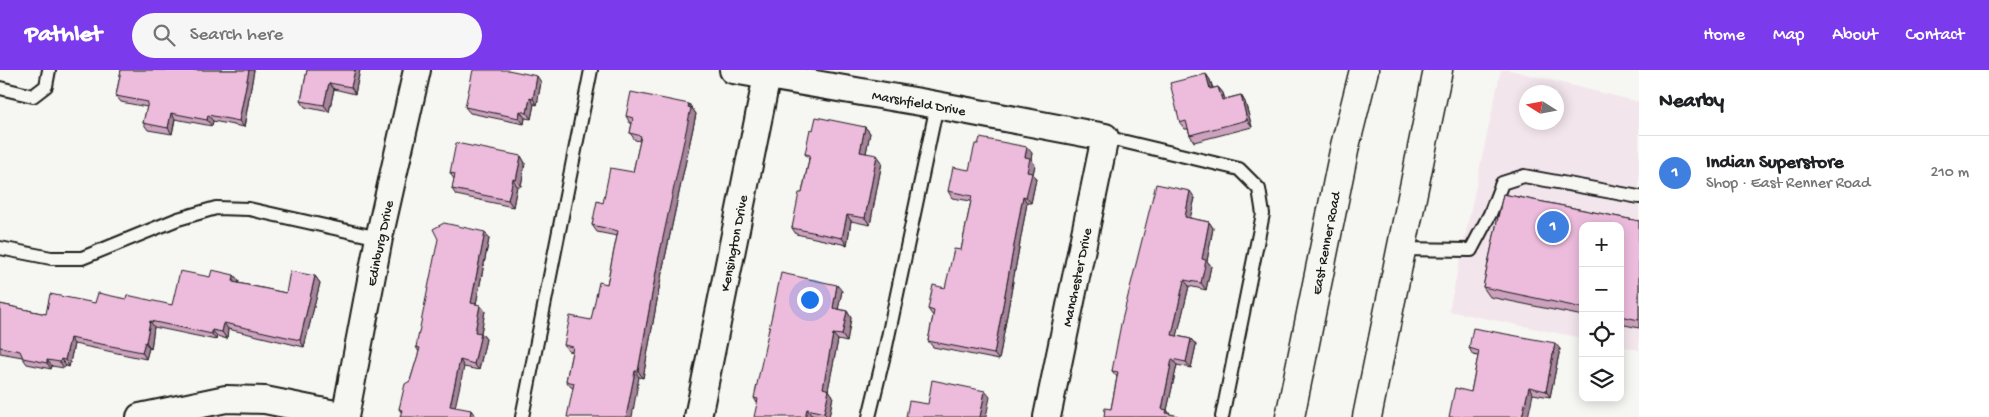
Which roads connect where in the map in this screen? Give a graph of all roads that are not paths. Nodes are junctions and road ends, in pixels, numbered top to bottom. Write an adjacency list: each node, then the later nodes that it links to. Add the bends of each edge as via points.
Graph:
1 (49, 70): 8 (lane, via 46,86 33,96)
2 (417, 70): 12 (street, Edinburg Drive)
3 (591, 70): 18 (lane)
4 (733, 70): 7 (street, Marshfield Drive)
5 (1364, 70): 23 (main road, East Renner Road, via 1345,146)
6 (1438, 70): 14 (main road)
7 (766, 73): 9 (street, Marshfield Drive); 19 (street, Kensington Drive)
8 (0, 88)
9 (937, 105): 10 (street, Marshfield Drive); 20 (lane)
10 (1105, 138): 21 (street, Manchester Drive); 22 (lane, via 1239,169 1258,189 1263,214)
11 (1639, 197): 14 (lane, via 1524,176 1502,183 1472,250)
12 (380, 238): 13 (lane, via 248,209 216,208 178,219 82,258 51,258); 16 (street, Edinburg Drive)
13 (0, 248)
14 (1400, 249): 24 (main road)
15 (170, 414): 16 (street, via 226,399 265,400); 17 (street)
16 (345, 416)
17 (140, 417)
18 (522, 417)
19 (698, 417)
20 (869, 417)
21 (1047, 417)
22 (1222, 417)
23 (1290, 417)
24 (1367, 417)

